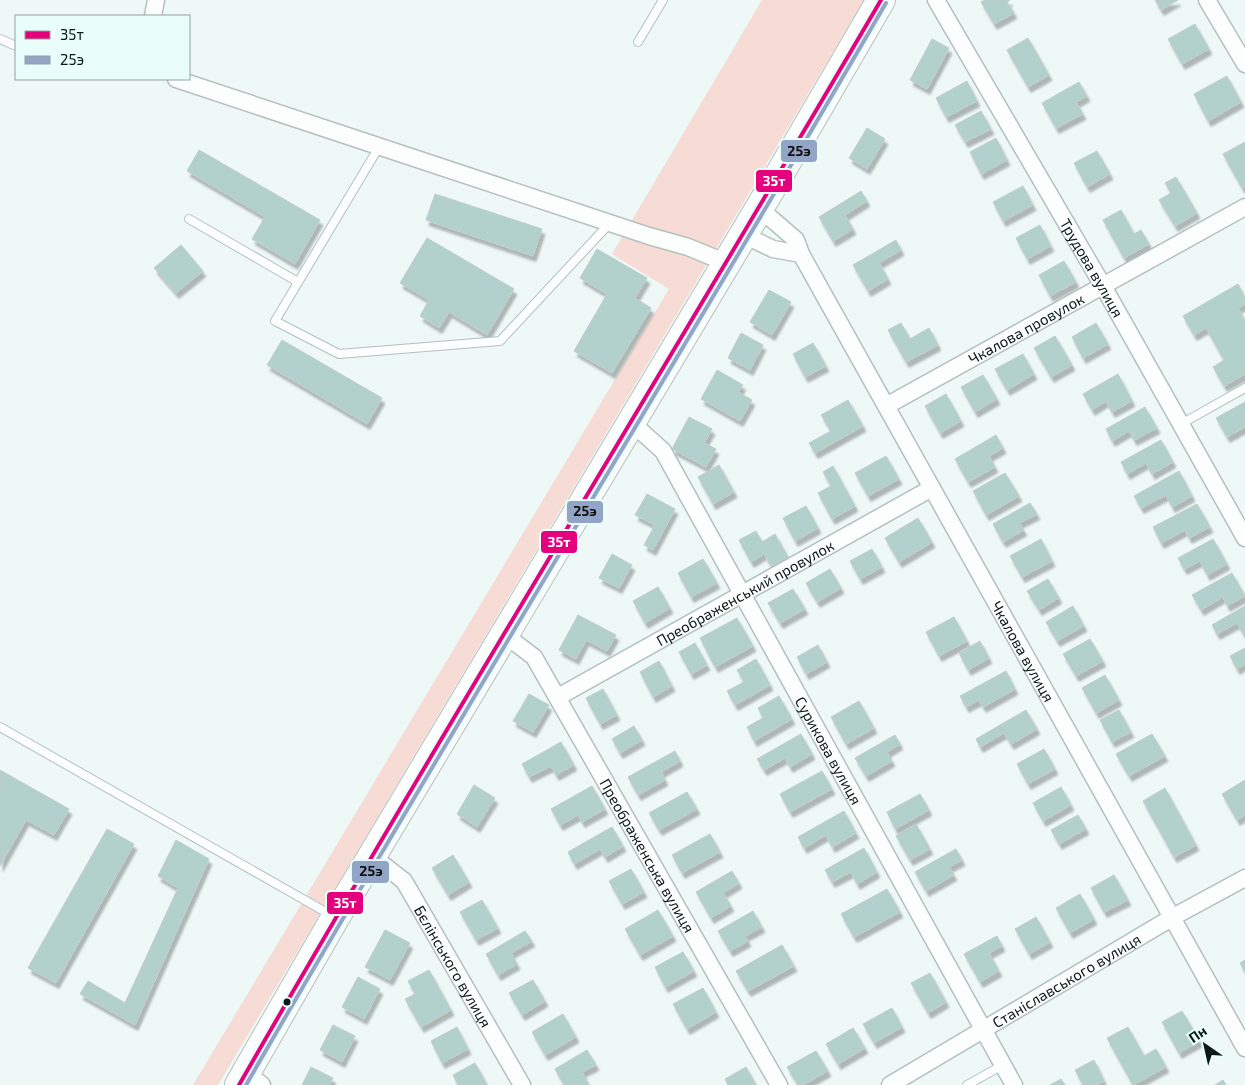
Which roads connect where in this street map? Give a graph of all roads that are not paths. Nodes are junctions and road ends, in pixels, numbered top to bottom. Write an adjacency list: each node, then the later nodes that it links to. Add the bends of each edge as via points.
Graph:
1 (156, 0): 6 (street)
2 (663, 0): 8 (lane)
3 (881, 0): 14 (highway)
4 (936, 0): 21 (street, Трудова вулиця)
5 (1207, 0): 10 (street)
6 (153, 15)
7 (0, 39): 9 (lane)
8 (638, 42)
9 (15, 46)
10 (1245, 64)
11 (179, 80): 12 (street)
12 (380, 146): 16 (street); 20 (lane)
13 (1245, 207): 21 (street, Чкалова провулок)
14 (759, 208): 17 (highway); 18 (street, Чкалова вулиця, via 796,240)
15 (189, 219): 20 (lane)
16 (610, 222): 19 (street); 20 (lane, via 500,341 339,354 275,321)
17 (744, 235): 18 (street, via 772,249); 19 (highway)
18 (801, 254): 23 (street, Чкалова вулиця)
19 (727, 263): 24 (highway)
20 (298, 282)
21 (1103, 286): 23 (street, Чкалова провулок); 25 (street, Трудова вулиця)
22 (1245, 388): 25 (lane)
23 (886, 406): 26 (street, Чкалова вулиця)
24 (632, 423): 28 (street, Сурикова вулиця, via 663,451); 29 (highway)
25 (1181, 424): 27 (street, Трудова вулиця)
26 (932, 488): 28 (street, Преображенський провулок); 34 (street, Чкалова вулиця)
27 (1245, 538)
28 (742, 593): 30 (street, Преображенський провулок); 36 (street, Сурикова вулиця)
29 (505, 635): 30 (street, Преображенська вулиця, via 534,656); 32 (highway)
30 (558, 697): 41 (street, Преображенська вулиця)
31 (0, 727): 35 (lane)
32 (372, 856): 35 (highway); 40 (street, Бєлінського вулиця, via 404,881)
33 (1245, 878): 34 (street, Станіславського вулиця)
34 (1173, 917): 36 (street, Станіславського вулиця); 37 (street, Чкалова вулиця)
35 (335, 918): 39 (highway)
36 (985, 1029): 38 (street, Сурикова вулиця); 42 (street, Станіславського вулиця)
37 (1245, 1048)
38 (1003, 1065): 43 (lane); 44 (street, Сурикова вулиця)
39 (249, 1081)
40 (522, 1085)
41 (779, 1085)
42 (890, 1085)
43 (967, 1085)
44 (1014, 1085)

